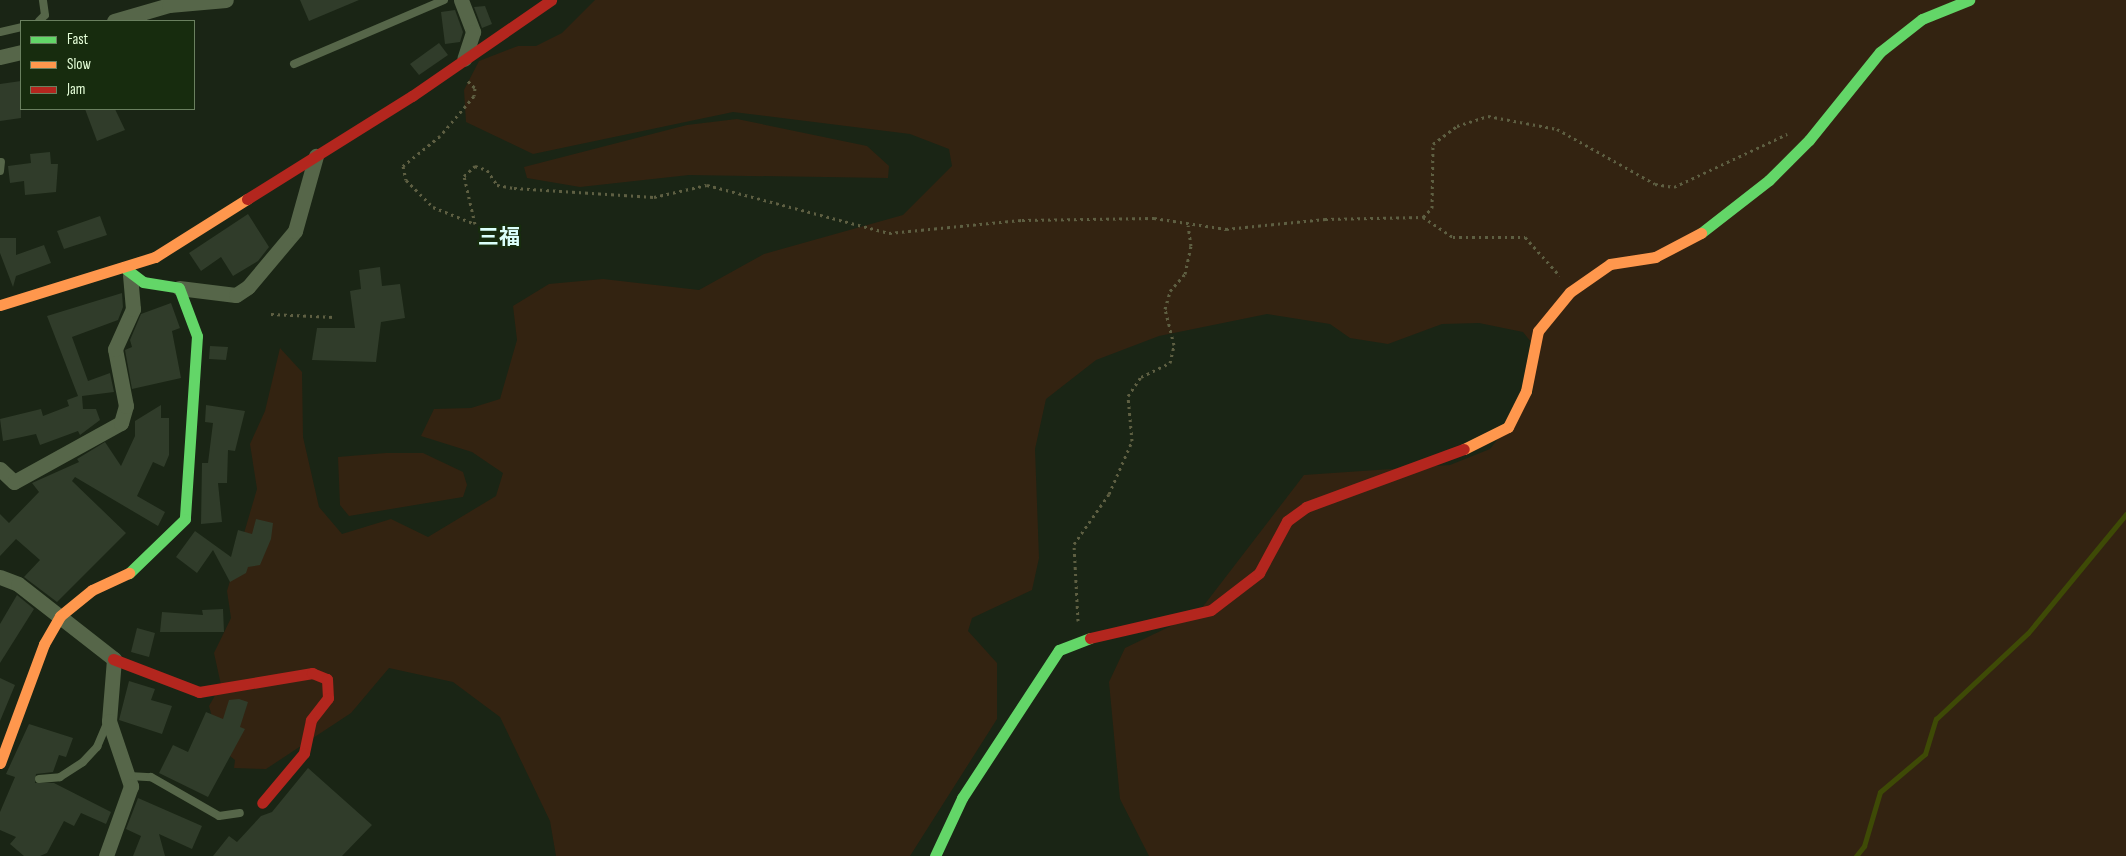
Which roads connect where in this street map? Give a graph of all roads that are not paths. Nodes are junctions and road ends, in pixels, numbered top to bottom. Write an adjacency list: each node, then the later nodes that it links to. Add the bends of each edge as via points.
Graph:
1 (43, 0): 7 (lane, via 45,16)
2 (226, 0): 8 (street, via 169,5)
3 (444, 0): 14 (lane)
4 (461, 0): 13 (street, via 473,32)
5 (551, 0): 13 (street)
6 (1969, 0): 32 (street, via 1922,19 1880,52 1809,140 1769,180 1690,242 1655,257 1610,264 1570,292 1538,332 1526,391 1508,427 1452,455 1306,507 1287,521 1258,573 1211,610 1077,641 1059,650 1038,677 962,798)
7 (40, 20)
8 (117, 20)
9 (20, 27): 10 (lane)
10 (0, 32)
11 (20, 52): 12 (street)
12 (0, 57)
13 (464, 60): 15 (street)
14 (294, 64)
15 (316, 156): 18 (street); 19 (street, via 295,231 248,287 236,295)
16 (1, 162): 17 (lane)
17 (0, 171)
18 (128, 272): 19 (street); 20 (street); 21 (street, via 135,302 115,349 126,400 121,424 14,482)
19 (179, 288): 23 (street, via 199,346 190,394 185,519 135,570 92,590)
20 (0, 303)
21 (0, 469)
22 (0, 578): 23 (street, via 18,584)
23 (60, 616): 24 (street); 26 (street, via 44,644)
24 (113, 659): 25 (street); 29 (street, via 199,692 306,674 327,680 328,698 311,720 304,753)
25 (109, 719): 27 (street); 28 (lane, via 97,747 83,762 60,777)
26 (0, 763)
27 (130, 776): 30 (lane, via 150,777 219,816); 31 (street, via 128,796)
28 (39, 779)
29 (262, 803)
30 (240, 813)
31 (106, 856)
32 (935, 856)

